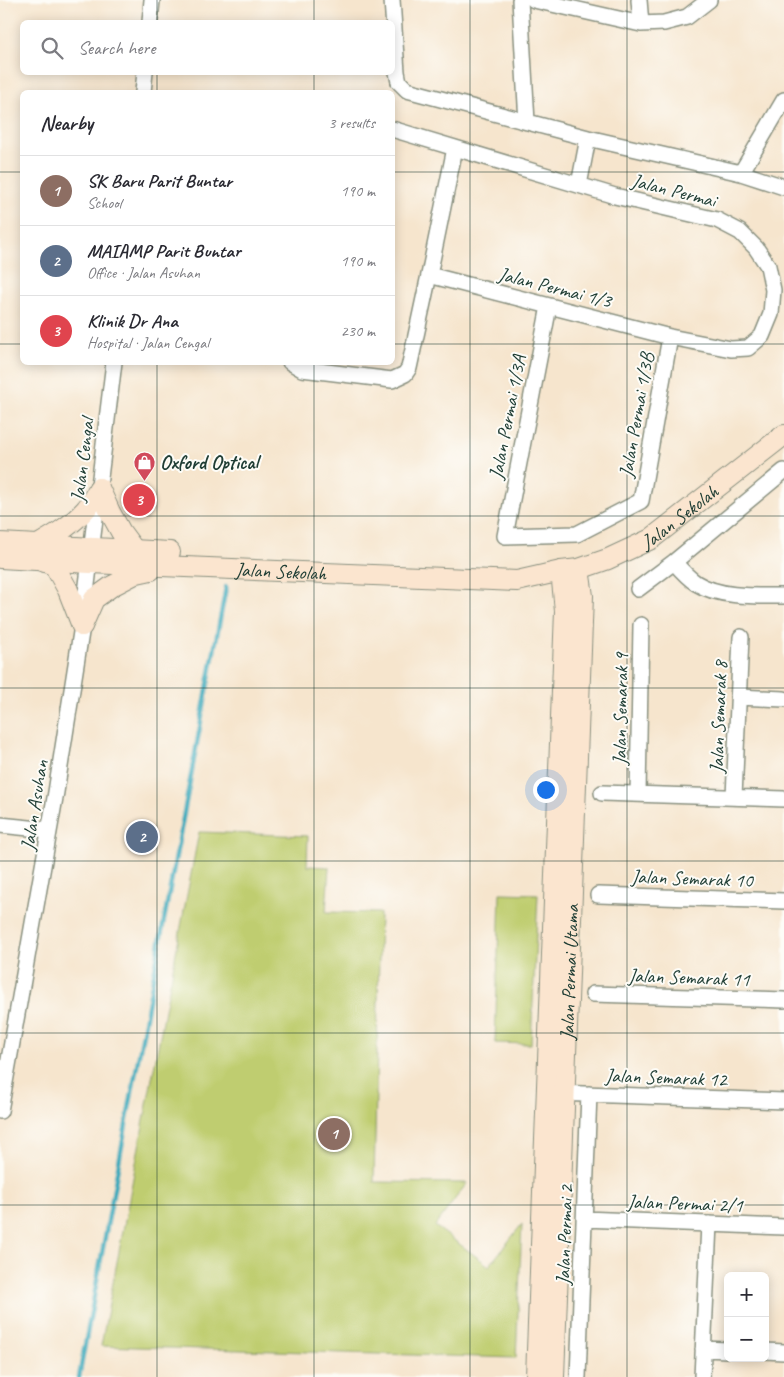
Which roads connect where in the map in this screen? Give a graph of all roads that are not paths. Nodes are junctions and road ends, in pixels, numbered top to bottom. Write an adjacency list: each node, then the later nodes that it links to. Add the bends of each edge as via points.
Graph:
1 (152, 0): 7 (street)
2 (392, 0): 8 (street)
3 (520, 0): 14 (street)
4 (534, 0): 9 (street)
5 (639, 0): 9 (street)
6 (709, 0): 9 (street, via 687,17)
7 (150, 20)
8 (393, 20)
9 (641, 24)
10 (395, 43): 14 (street, via 399,82 407,90)
11 (145, 75): 12 (street)
12 (143, 90)
13 (784, 100): 18 (street)
14 (528, 122): 16 (street)
15 (395, 130): 17 (street, Jalan Permai)
16 (588, 138): 18 (street); 19 (street)
17 (454, 148): 19 (street, Jalan Permai); 21 (street)
18 (741, 173): 20 (street)
19 (579, 185): 23 (street, Jalan Permai, via 717,220 740,232 768,266 773,290 771,314 762,336 748,348 730,349)
20 (784, 187)
21 (429, 276): 22 (street, Jalan Permai 1/3); 25 (street, via 405,374 392,380 302,369)
22 (549, 306): 23 (street, Jalan Permai 1/3); 29 (street, Jalan Permai 1/3A, via 505,536 577,534)
23 (670, 337): 29 (street, Jalan Permai 1/3B)
24 (114, 365): 28 (street, Jalan Cengal)
25 (295, 365)
26 (784, 435): 37 (street, Jalan Sekolah, via 651,539 608,559)
27 (784, 471): 35 (street)
28 (99, 488): 31 (street, via 121,532); 32 (street, via 86,508); 33 (street, Jalan Cengal)
29 (642, 500)
30 (0, 543): 32 (street, Jalan Sekolah)
31 (136, 551): 33 (street, Jalan Sekolah); 37 (street, Jalan Sekolah, via 512,570)
32 (38, 553): 33 (street, Jalan Sekolah); 34 (street, Jalan Sekolah); 43 (street, via 54,565)
33 (91, 556): 36 (street, Jalan Sekolah); 43 (street, Jalan Asuhan)
34 (0, 558)
35 (674, 562): 39 (street); 40 (street, via 697,584 717,592)
36 (168, 566): 38 (street, Jalan Sekolah); 43 (street, via 137,573 112,586 94,599)
37 (570, 570): 38 (street, Jalan Sekolah); 41 (street, Jalan Permai Utama); 57 (street, Jalan Permai Utama, via 583,596)
38 (517, 581): 41 (street, via 543,584)
39 (638, 589)
40 (784, 596)
41 (565, 611): 57 (street, Jalan Permai Utama)
42 (641, 625): 48 (street, Jalan Semarak 9)
43 (82, 626): 52 (street, Jalan Asuhan)
44 (741, 637): 45 (street, Jalan Semarak 8)
45 (738, 698): 46 (street); 49 (street, Jalan Semarak 8)
46 (784, 699)
47 (602, 793): 48 (street)
48 (638, 794): 49 (street)
49 (734, 798): 50 (street)
50 (784, 799)
51 (0, 825): 52 (street)
52 (50, 830): 60 (street, Jalan Asuhan)
53 (598, 895): 54 (street, Jalan Semarak 10)
54 (784, 901)
55 (593, 994): 56 (street, Jalan Semarak 11)
56 (784, 1000)
57 (556, 1093): 58 (street, Jalan Semarak 12); 68 (street, Jalan Permai Utama); 69 (street, Jalan Permai Utama)
58 (589, 1094): 59 (street, Jalan Semarak 12); 61 (street, Jalan Permai 2)
59 (784, 1101)
60 (0, 1111)
61 (584, 1219): 62 (street, Jalan Permai 2/1); 70 (street, Jalan Permai 2)
62 (710, 1224): 63 (street, Jalan Permai 2/1); 64 (street)
63 (784, 1227)
64 (703, 1349): 65 (street); 71 (street)
65 (724, 1350)
66 (769, 1351): 67 (street)
67 (784, 1352)
68 (536, 1377)
69 (554, 1377)
70 (578, 1377)
71 (702, 1377)

